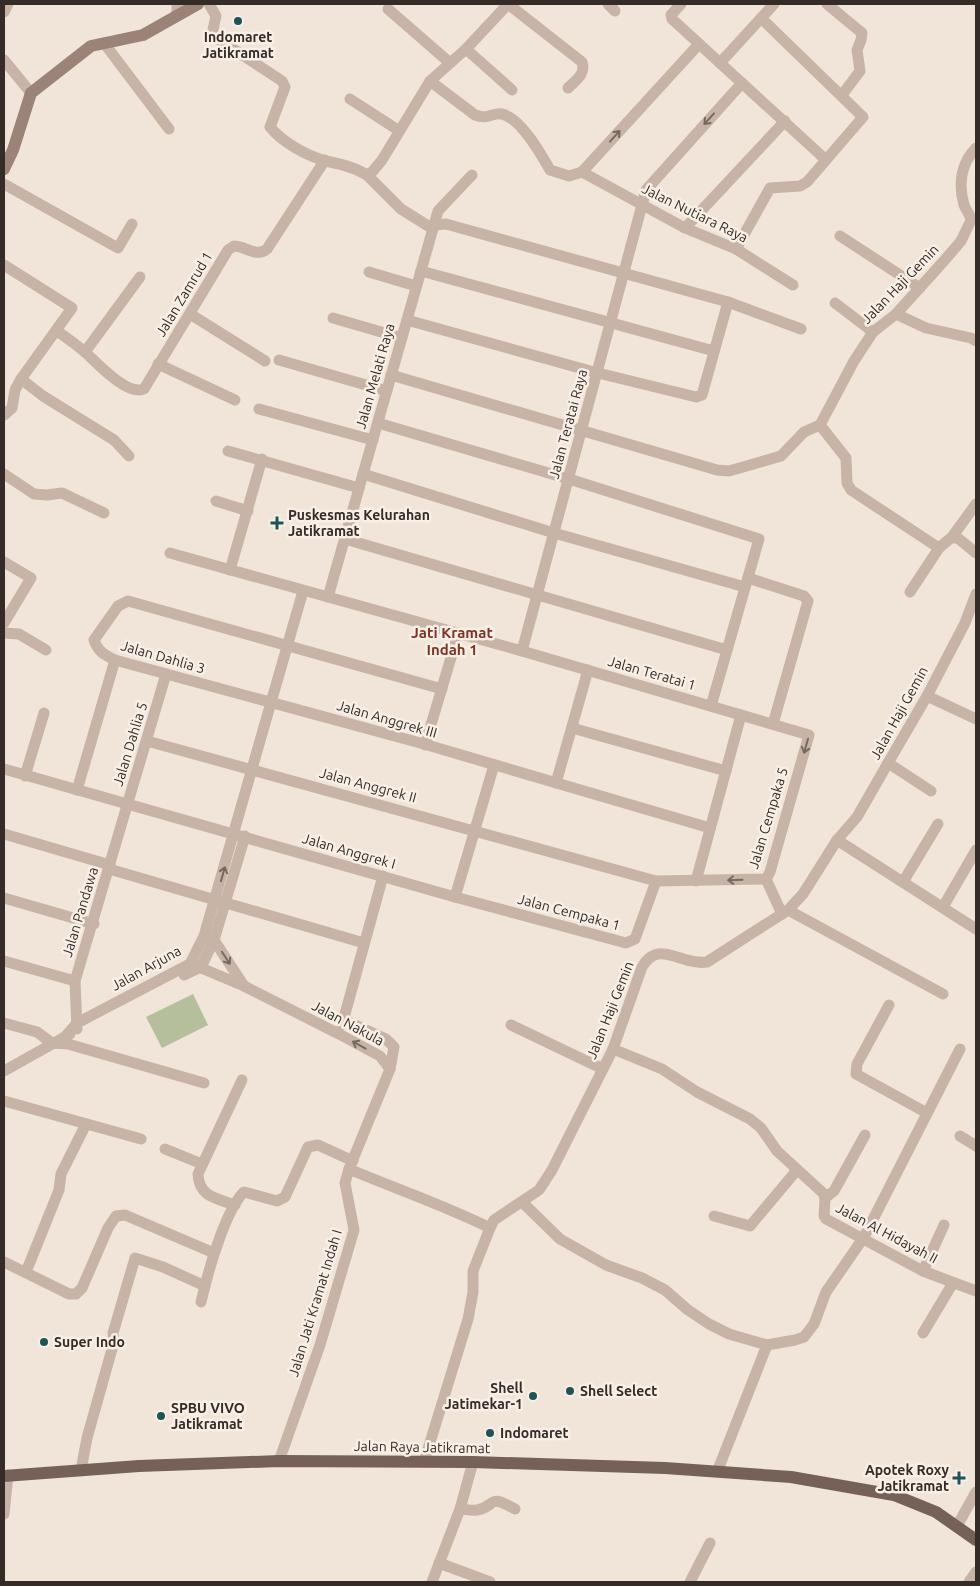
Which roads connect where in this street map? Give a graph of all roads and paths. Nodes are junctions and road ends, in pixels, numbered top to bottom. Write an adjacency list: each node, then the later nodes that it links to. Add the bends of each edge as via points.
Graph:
1 (8, 4): 10 (street)
2 (198, 4): 9 (street)
3 (209, 4): 30 (street, via 216,16 212,34 285,87 270,127 275,134)
4 (508, 4): 14 (street); 20 (street, via 582,62 581,74)
5 (681, 4): 13 (street, via 671,14 672,19)
6 (774, 4): 11 (street)
7 (827, 4): 23 (street, via 862,34 857,50 860,71)
8 (388, 9): 17 (street)
9 (177, 10): 12 (street, via 143,35)
10 (4, 12)
11 (761, 18): 16 (street); 23 (street)
12 (104, 44): 22 (street, via 91,46); 26 (street)
13 (699, 44): 16 (street); 32 (street, one-way to 13)
14 (466, 49): 17 (street); 21 (street)
15 (4, 60): 22 (street)
16 (720, 62): 19 (street)
17 (450, 63): 18 (street)
18 (430, 81): 27 (street); 32 (street, via 475,115 482,118 505,115 537,146 550,170 569,176)
19 (742, 83): 25 (street); 36 (street, Jalan Teratai Raya, one-way to 36, via 646,190)
20 (568, 88)
21 (512, 90)
22 (31, 93): 31 (street)
23 (842, 95): 29 (street, via 863,117)
24 (350, 100): 27 (street)
25 (785, 121): 29 (street); 39 (street)
26 (169, 129)
27 (398, 130): 33 (street, via 378,166)
28 (976, 148): 49 (street, Jalan Haji Gemin, via 963,168 961,183 970,226)
29 (825, 159): 41 (street, via 800,186 770,188)
30 (325, 160): 33 (street); 52 (street, Jalan Zamrud 1, via 267,249 261,254 242,246 228,250)
31 (4, 169)
32 (582, 172): 36 (street, Jalan Nutiara Raya)
33 (367, 174): 38 (street, via 401,209)
34 (472, 175): 38 (street, Jalan Melati Raya, via 438,211)
35 (4, 184): 37 (street, via 118,248)
36 (640, 204): 39 (street, Jalan Nutiara Raya); 45 (street, Jalan Teratai Raya)
37 (132, 224)
38 (433, 227): 43 (street, Jalan Melati Raya); 45 (street, via 446,224)
39 (685, 228): 41 (street, Jalan Nutiara Raya)
40 (840, 236): 49 (street)
41 (736, 249): 47 (street, Jalan Nutiara Raya)
42 (4, 265): 58 (street, via 72,308)
43 (421, 271): 48 (street, Jalan Melati Raya); 56 (street)
44 (369, 272): 48 (street)
45 (625, 272): 50 (street); 56 (street, Jalan Teratai Raya)
46 (140, 277): 63 (street)
47 (793, 285)
48 (416, 286): 55 (street, Jalan Melati Raya)
49 (920, 288): 53 (street, Jalan Haji Gemin)
50 (728, 302): 57 (street); 62 (street)
51 (834, 303): 59 (street)
52 (190, 314): 65 (street); 66 (street, Jalan Zamrud 1)
53 (896, 314): 59 (street, Jalan Haji Gemin); 61 (street, via 926,328)
54 (333, 318): 60 (street)
55 (407, 320): 60 (street, Jalan Melati Raya); 67 (street)
56 (611, 324): 62 (street); 67 (street, Jalan Teratai Raya)
57 (801, 329)
58 (57, 332): 63 (street, Jalan Zamrud 1); 69 (street)
59 (873, 332): 75 (street, Jalan Haji Gemin)
60 (402, 338): 68 (street, Jalan Melati Raya)
61 (976, 341)
62 (714, 351): 67 (street, via 702,395 696,397)
63 (85, 352): 66 (street, Jalan Zamrud 1, via 104,372 138,391 144,389)
64 (279, 360): 70 (street)
65 (265, 361)
66 (158, 364): 71 (street)
67 (598, 373): 76 (street, Jalan Teratai Raya)
68 (391, 375): 70 (street, Jalan Melati Raya); 76 (street)
69 (21, 379): 73 (street, via 12,408); 79 (street, via 114,440)
70 (387, 391): 74 (street, Jalan Melati Raya)
71 (235, 400)
72 (259, 409): 77 (street)
73 (4, 415)
74 (378, 423): 77 (street, Jalan Melati Raya); 83 (street)
75 (820, 426): 76 (street, via 804,432 781,456 729,471); 92 (street, via 846,458 847,483 851,490)
76 (582, 431): 83 (street, Jalan Teratai Raya)
77 (373, 440): 82 (street, Jalan Melati Raya)
78 (228, 451): 80 (street)
79 (129, 456)
80 (262, 459): 84 (street); 87 (street)
81 (4, 474): 88 (street, via 34,494 62,493)
82 (363, 474): 84 (street, Jalan Melati Raya); 89 (street)
83 (569, 479): 89 (street, Jalan Teratai Raya); 97 (street, via 759,539)
84 (359, 488): 91 (street, Jalan Melati Raya)
85 (216, 501): 87 (street)
86 (976, 504): 90 (street)
87 (248, 511): 96 (street)
88 (104, 513)
89 (554, 533): 97 (street); 101 (street, Jalan Teratai Raya)
90 (952, 537): 92 (street); 94 (street, via 960,539)
91 (345, 539): 101 (street); 102 (street, Jalan Melati Raya)
92 (939, 548): 99 (street)
93 (170, 552): 96 (street, Jalan Teratai 1)
94 (976, 553)
95 (4, 562): 103 (street, via 31,578)
96 (230, 570): 98 (street, Jalan Teratai 1)
97 (746, 583): 108 (street); 120 (street, via 804,596 808,601)
98 (303, 591): 102 (street, Jalan Teratai 1); 106 (street, Jalan Arjuna)
99 (910, 592)
100 (976, 594): 114 (street, Jalan Haji Gemin)
101 (537, 596): 108 (street); 109 (street, Jalan Teratai Raya)
102 (328, 597): 105 (street, Jalan Teratai 1)
103 (4, 623)
104 (4, 633): 107 (street, via 19,634)
105 (458, 634): 109 (street, Jalan Teratai 1); 113 (street)
106 (288, 646): 110 (street, Jalan Dahlia 3, via 128,601 118,606 94,640 103,654); 113 (street); 115 (street, Jalan Arjuna)
107 (46, 650)
108 (727, 650): 116 (street)
109 (522, 651): 111 (street, Jalan Teratai 1)
110 (115, 660): 112 (street, Jalan Dahlia 3); 131 (street)
111 (588, 670): 116 (street, Jalan Teratai 1); 121 (street)
112 (166, 674): 115 (street, Jalan Dahlia 3); 122 (street, Jalan Dahlia 5)
113 (442, 689): 123 (street)
114 (927, 696): 119 (street); 124 (street, Jalan Haji Gemin)
115 (272, 702): 123 (street, Jalan Anggrek III); 127 (street, Jalan Arjuna)
116 (711, 706): 118 (street, Jalan Teratai 1)
117 (44, 713): 129 (street)
118 (741, 715): 120 (street, Jalan Teratai 1); 128 (street)
119 (976, 719)
120 (773, 724): 143 (street, Jalan Cempaka 5, one-way to 143, via 809,735)
121 (572, 728): 128 (street); 130 (street)
122 (147, 741): 127 (street, Jalan Anggrek II); 133 (street, Jalan Dahlia 5)
123 (425, 744): 125 (street, Jalan Anggrek III)
124 (888, 763): 132 (street); 139 (street, Jalan Haji Gemin, via 857,817)
125 (494, 765): 130 (street, Jalan Anggrek III); 136 (street)
126 (4, 769): 129 (street)
127 (254, 769): 136 (street, Jalan Anggrek II); 138 (street, Jalan Arjuna)
128 (726, 770): 135 (street)
129 (25, 776): 131 (street)
130 (556, 783): 135 (street, Jalan Anggrek III)
131 (77, 790): 133 (street)
132 (931, 791)
133 (128, 804): 138 (street, Jalan Dahlia 5); 141 (street, Jalan Pandawa)
134 (938, 824): 146 (street)
135 (710, 828): 145 (street)
136 (475, 830): 144 (street, Jalan Anggrek II); 147 (street)
137 (4, 834): 141 (street)
138 (240, 835): 142 (street, Jalan Anggrek I); 149 (street, Jalan Arjuna)
139 (837, 840): 146 (street); 151 (street, Jalan Haji Gemin, via 803,894)
140 (976, 850): 150 (street)
141 (110, 867): 149 (street); 152 (street, Jalan Pandawa)
142 (383, 876): 147 (street, Jalan Anggrek I); 155 (street)
143 (766, 879): 145 (street, Jalan Cempaka 5, one-way to 145); 151 (street)
144 (656, 881): 145 (street); 147 (street, Jalan Cempaka 1, via 635,939 626,943)
145 (696, 881)
146 (903, 882): 150 (street)
147 (455, 897)
148 (4, 898): 152 (street)
149 (220, 901): 154 (street, Jalan Arjuna); 155 (street)
150 (943, 907): 153 (street)
151 (785, 912): 160 (street); 169 (street, Jalan Haji Gemin, via 707,962 686,962 665,953 655,953 647,958)
152 (94, 924): 158 (street, Jalan Pandawa)
153 (976, 929)
154 (209, 938): 157 (street, Jalan Arjuna); 159 (street, one-way to 159)
155 (364, 944): 162 (street)
156 (4, 961): 158 (street)
157 (196, 965): 159 (street, Jalan Nakula); 165 (street, Jalan Arjuna)
158 (75, 982): 165 (street, Jalan Pandawa)
159 (244, 986): 166 (street, Jalan Nakula)
160 (943, 994)
161 (889, 1006): 176 (street, via 857,1064 856,1074)
162 (344, 1020): 166 (street); 170 (street, Jalan Nakula, via 386,1039 394,1047)
163 (4, 1023): 167 (street, via 37,1032)
164 (511, 1025): 171 (street)
165 (77, 1027): 167 (street, Jalan Arjuna)
166 (339, 1034): 170 (street, Jalan Nakula, one-way to 166, via 380,1056)
167 (52, 1043): 172 (street, Jalan Arjuna); 174 (street, via 68,1044)
168 (960, 1048): 176 (street)
169 (613, 1049): 171 (street, Jalan Haji Gemin); 185 (street, Jalan Al Hidayah II, via 662,1069 750,1120 761,1128 777,1152)
170 (390, 1069): 184 (street, Jalan Jati Kramat Indah I)
171 (603, 1069): 187 (street, Jalan Haji Gemin, via 552,1170 539,1190)
172 (4, 1071)
173 (242, 1080): 183 (street)
174 (204, 1083)
175 (4, 1101): 177 (street)
176 (927, 1113): 192 (street)
177 (86, 1124): 180 (street); 196 (street, via 61,1174 59,1190)
178 (865, 1134): 186 (street, via 839,1184)
179 (960, 1136): 181 (street)
180 (141, 1139)
181 (976, 1146)
182 (165, 1150): 183 (street)
183 (202, 1164): 188 (street, via 198,1174 201,1189)
184 (351, 1165): 188 (street, via 318,1145 312,1145 308,1147 282,1200 249,1192 240,1196); 191 (street, via 396,1189 438,1203); 203 (street, Jalan Jati Kramat Indah I, via 345,1183 354,1230 320,1345)
185 (797, 1170): 186 (street, Jalan Al Hidayah II); 189 (street, via 750,1226)
186 (826, 1198): 192 (street, Jalan Al Hidayah II, via 823,1212 826,1219)
187 (522, 1202): 191 (street, Jalan Haji Gemin, via 494,1220); 202 (street, via 560,1239 606,1265 665,1290 709,1324 729,1334)
188 (235, 1205): 193 (street)
189 (714, 1216)
190 (944, 1225): 195 (street)
191 (490, 1228): 204 (street, Jalan Haji Gemin, via 473,1271 468,1319)
192 (864, 1237): 195 (street, Jalan Al Hidayah II); 202 (street, via 826,1292 808,1332 795,1340)
193 (214, 1253): 196 (street, via 125,1215 116,1216 108,1228 82,1288 76,1294 69,1294); 198 (street)
194 (4, 1262): 196 (street)
195 (924, 1271): 197 (street, Jalan Al Hidayah II)
196 (26, 1272)
197 (953, 1283): 199 (street, Jalan Al Hidayah II); 201 (street)
198 (205, 1286): 200 (street); 206 (street, via 135,1258 113,1333 114,1342)
199 (976, 1291)
200 (201, 1302)
201 (923, 1333)
202 (767, 1345): 207 (street)
203 (279, 1461): 204 (main road, Jalan Raya Jatikramat); 206 (main road, Jalan Raya Jatikramat)
204 (424, 1462): 205 (main road, Jalan Raya Jatikramat)
205 (473, 1462): 207 (main road, Jalan Raya Jatikramat); 210 (street)
206 (81, 1470): 208 (main road, Jalan Raya Jatikramat)
207 (717, 1472): 213 (main road, Jalan Raya Jatikramat, via 790,1477 894,1495 936,1512)
208 (6, 1476): 212 (street)
209 (976, 1492): 213 (street)
210 (460, 1509): 211 (street, via 479,1510 492,1501); 216 (street)
211 (515, 1509)
212 (4, 1514)
213 (958, 1526): 214 (main road, Jalan Raya Jatikramat)
214 (976, 1540)
215 (710, 1543): 220 (street)
216 (439, 1563): 218 (street); 219 (street)
217 (976, 1572): 221 (street)
218 (432, 1582)
219 (490, 1582)
220 (690, 1582)
221 (969, 1582)

